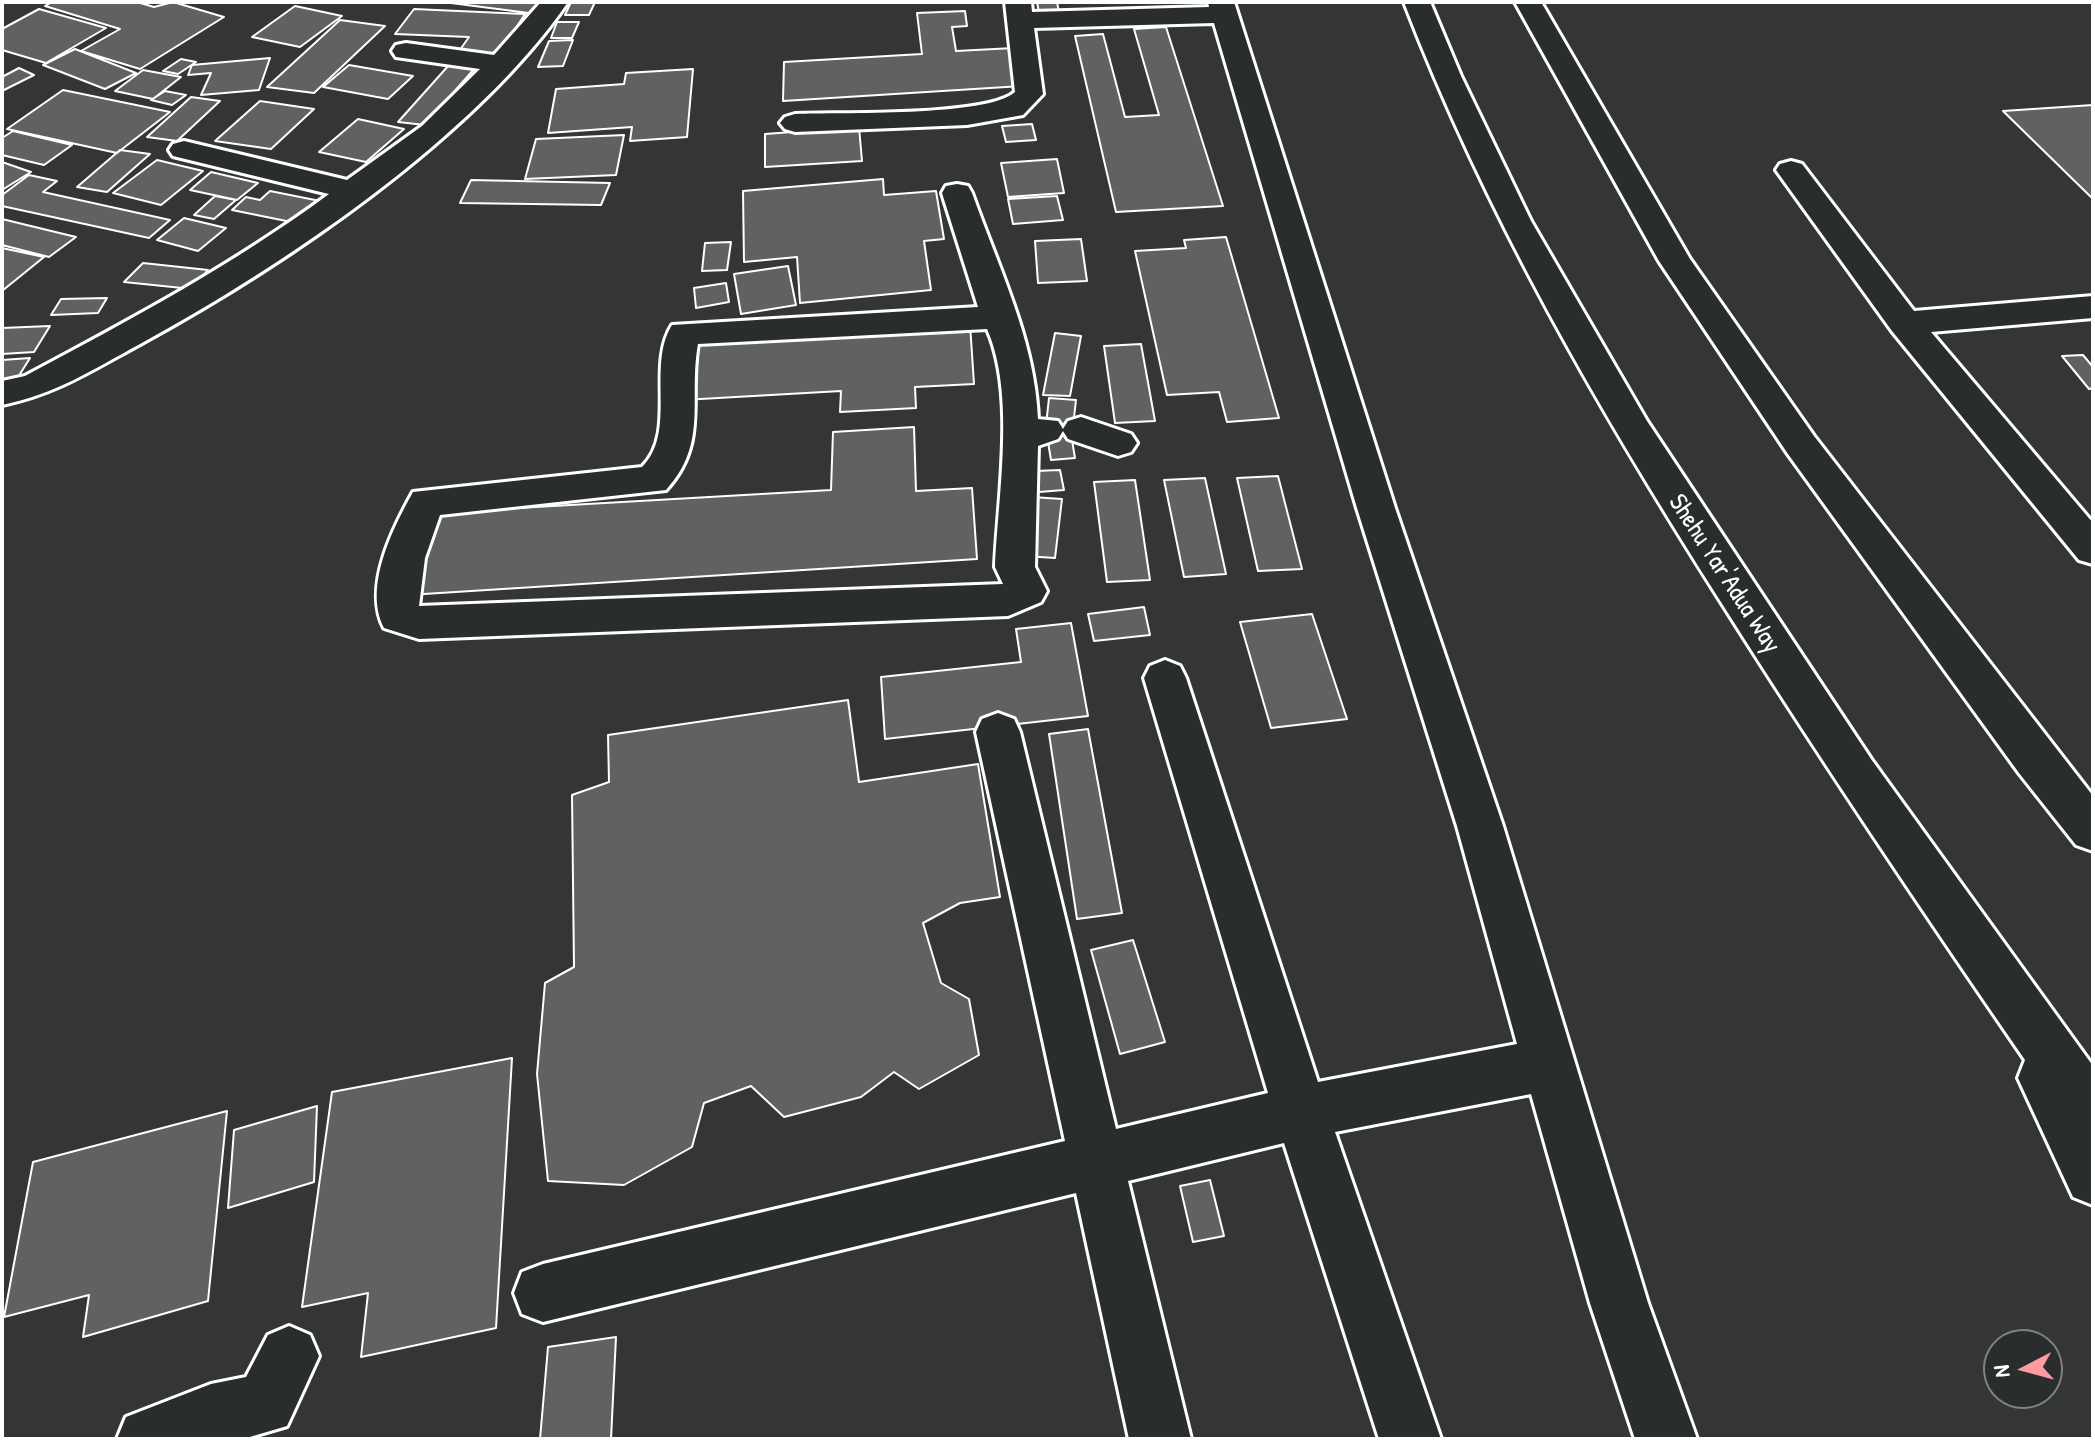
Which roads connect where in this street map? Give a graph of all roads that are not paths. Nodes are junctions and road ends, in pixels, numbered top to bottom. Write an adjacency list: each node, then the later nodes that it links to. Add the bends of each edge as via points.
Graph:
1 (555, 2): 7 (main road)
2 (1417, 2): 23 (main road, Shehu Yar'Adua Way, via 1445,79 1526,243 1641,445 1795,685)
3 (1528, 2): 22 (main road, via 1684,274 1801,445)
4 (1222, 8): 5 (main road); 24 (main road, via 1480,826)
5 (1019, 11): 8 (main road, via 1029,94 1013,109 967,116)
6 (406, 51): 7 (main road)
7 (501, 64): 11 (main road, via 432,132)
8 (795, 123)
9 (184, 150): 11 (main road)
10 (1791, 170): 15 (main road)
11 (353, 191): 16 (main road, via 278,247 165,316 35,386)
12 (957, 193): 14 (main road)
13 (2090, 311): 15 (main road)
14 (998, 317): 17 (main road); 17 (main road, via 684,333 669,461 653,480 427,502 413,528 400,580 399,616 419,623 1008,600 1027,591 1015,567)
15 (1904, 323): 19 (main road)
16 (2, 393)
17 (1049, 433): 18 (main road)
18 (1118, 443)
19 (2093, 549)
20 (1165, 678): 26 (main road)
21 (998, 732): 27 (main road)
22 (2093, 830)
23 (1992, 972): 25 (main road, Shehu Yar'Adua Way); 28 (main road)
24 (1549, 1064): 26 (main road); 34 (main road, via 1619,1303)
25 (2093, 1110)
26 (1301, 1112): 27 (main road); 33 (main road)
27 (1095, 1162): 29 (main road); 32 (main road)
28 (2093, 1177)
29 (543, 1293)
30 (289, 1356): 31 (main road, via 265,1404 211,1415)
31 (148, 1439)
32 (1160, 1439)
33 (1410, 1439)
34 (1666, 1439)

